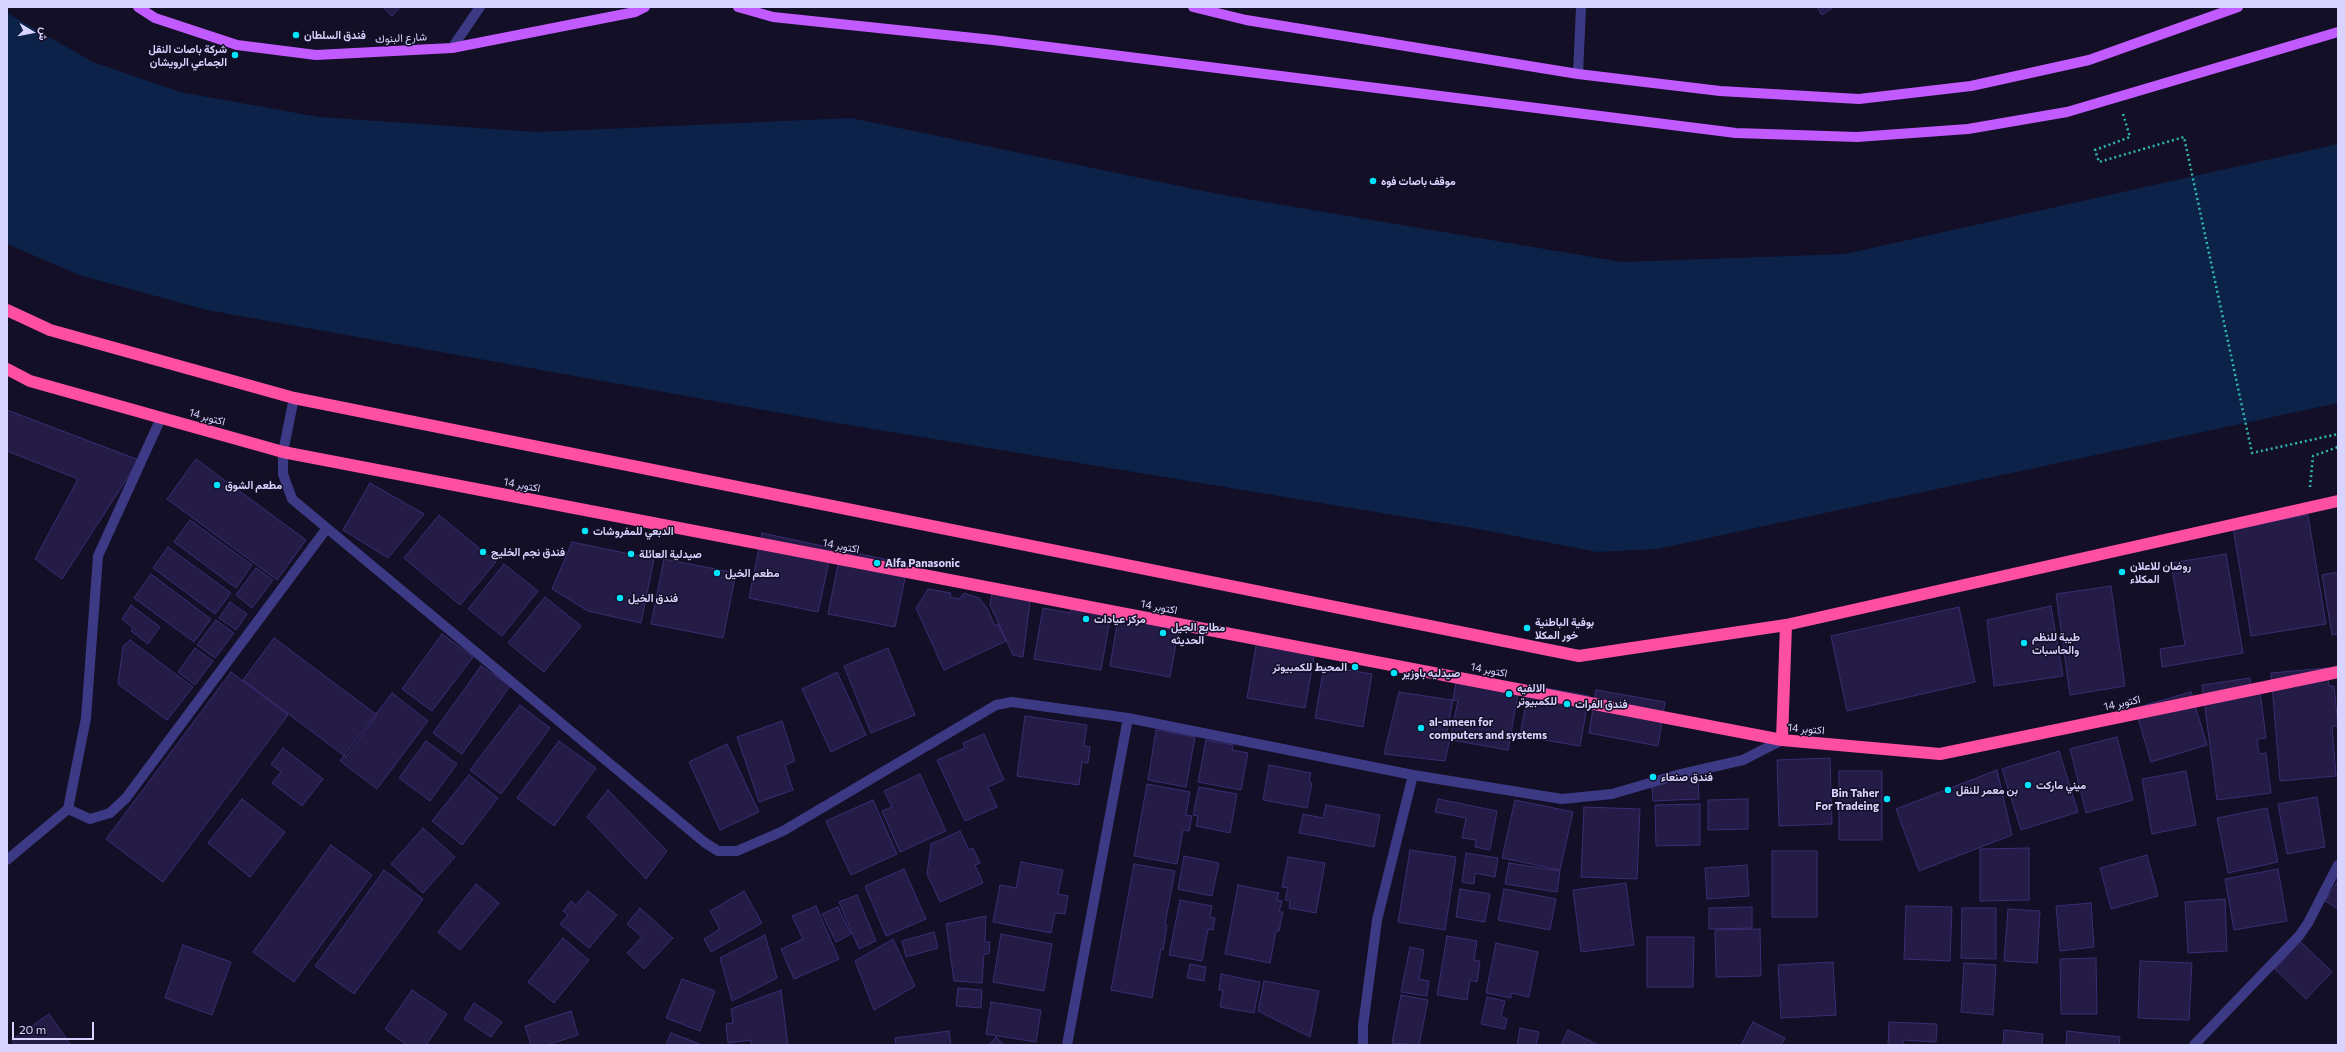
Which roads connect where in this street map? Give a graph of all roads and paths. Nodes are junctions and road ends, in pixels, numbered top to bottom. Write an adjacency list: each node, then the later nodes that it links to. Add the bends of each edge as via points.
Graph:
1 (138, 7): 9 (main road, شارع البنوك, via 154,18 244,46 316,55)
2 (480, 7): 9 (street)
3 (645, 7): 9 (main road, شارع البنوك, via 635,12)
4 (738, 7): 11 (main road, via 773,17 993,40 1736,133 1857,137 1968,128 2067,112)
5 (1193, 7): 10 (main road, via 1246,20)
6 (1581, 7): 10 (street)
7 (2238, 7): 10 (main road, via 2089,60 1971,86 1859,98 1720,91)
8 (2338, 32): 11 (main road)
9 (452, 48)
10 (1578, 74)
11 (2118, 96): 16 (path, via 2130,137 2095,150 2099,162 2184,137 2252,453)
12 (7, 310): 14 (highway, via 50,330)
13 (7, 369): 15 (highway, 14 اكتوبر, via 30,381)
14 (294, 398): 18 (street); 22 (highway, via 1579,656)
15 (161, 418): 18 (highway, 14 اكتوبر); 27 (street, via 98,556 86,718)
16 (2338, 434)
17 (2338, 447): 20 (path, via 2313,456)
18 (283, 452): 21 (street, via 283,474 292,499); 25 (highway, 14 اكتوبر)
19 (2338, 501): 20 (highway)
20 (2309, 508): 22 (highway)
21 (327, 528): 24 (street, via 718,851 737,851 783,831 996,705 1012,702); 27 (street, via 126,798 110,813 90,819)
22 (1786, 626): 25 (highway)
23 (2338, 672): 25 (highway, 14 اكتوبر, via 1940,754)
24 (1128, 718): 26 (street); 30 (street)
25 (1782, 740): 26 (street, via 1743,760 1677,775 1612,794 1562,798)
26 (1413, 775): 31 (street, via 1377,920 1363,1026)
27 (68, 809): 28 (street)
28 (7, 860)
29 (2338, 865): 32 (street, via 2299,936)
30 (1067, 1045)
31 (1363, 1045)
32 (2194, 1045)

